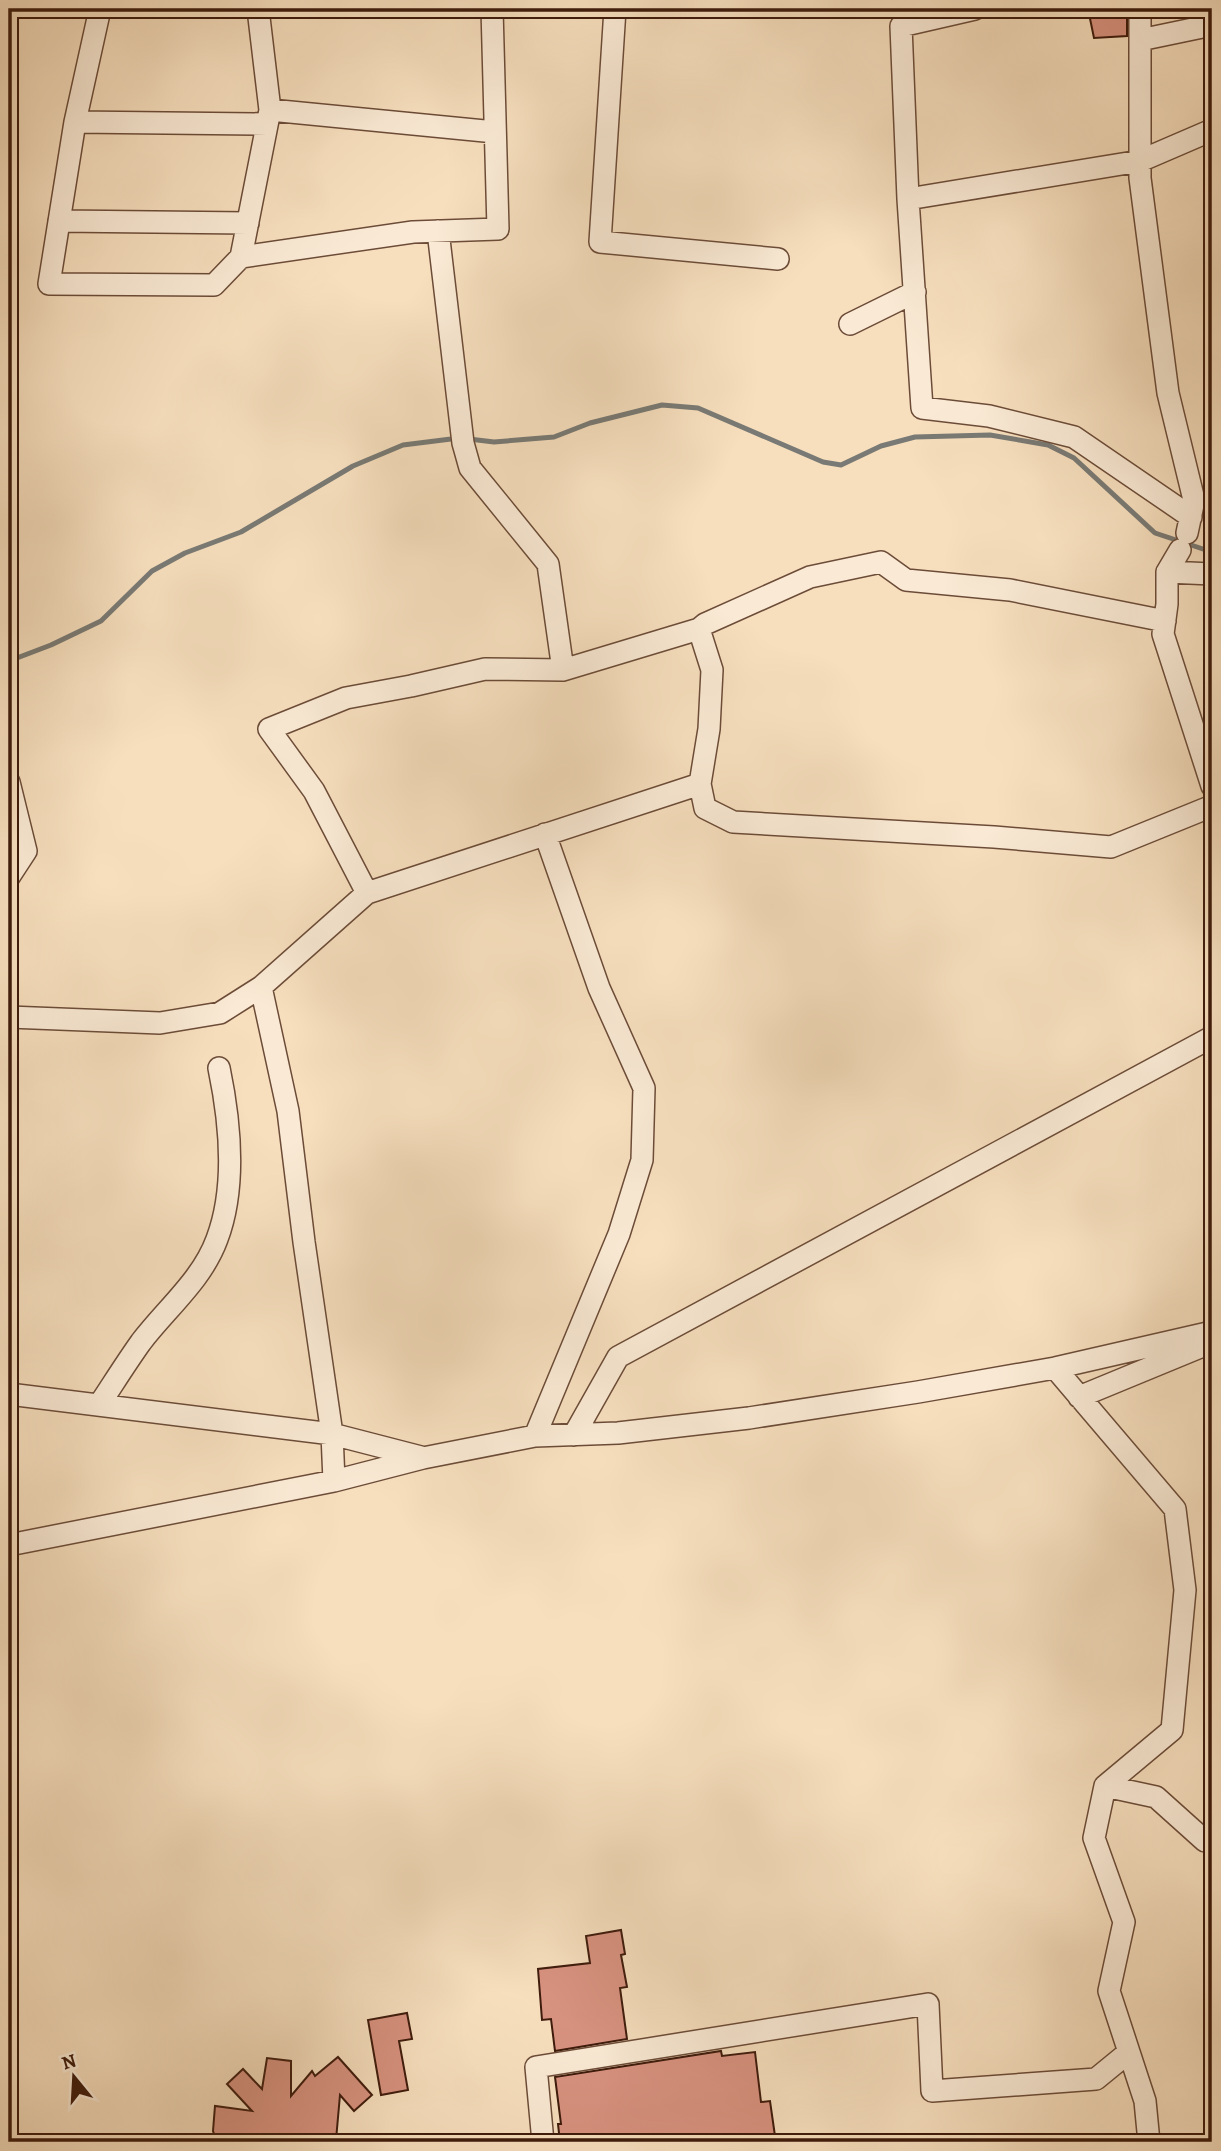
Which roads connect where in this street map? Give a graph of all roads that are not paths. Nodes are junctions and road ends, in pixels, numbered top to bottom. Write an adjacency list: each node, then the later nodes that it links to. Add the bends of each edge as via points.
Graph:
1 (100, 9): 10 (street)
2 (258, 9): 9 (street)
3 (492, 9): 12 (street)
4 (615, 9): 19 (street, via 600,242)
5 (975, 9): 14 (street, via 901,26)
6 (1140, 9): 8 (street)
7 (1212, 25): 8 (street)
8 (1140, 40): 13 (street)
9 (268, 117): 10 (street); 12 (street); 16 (street)
10 (75, 122): 15 (street)
11 (1212, 130): 13 (street)
12 (495, 132): 17 (street, via 498,229)
13 (1140, 161): 14 (street); 22 (street, via 1168,393 1194,500)
14 (908, 199): 20 (street)
15 (59, 221): 16 (street); 18 (street, via 49,284 214,285)
16 (248, 223): 18 (street)
17 (438, 231): 18 (street); 27 (street, via 463,443 470,468 548,564)
18 (241, 257)
19 (778, 260)
20 (915, 292): 21 (street); 22 (street, via 922,408 989,416 1074,437)
21 (850, 324)
22 (1186, 533): 23 (street)
23 (1167, 572): 24 (street); 25 (street)
24 (1212, 574)
25 (1165, 621): 26 (street, via 1010,590 906,580 881,562 810,577); 30 (street, via 1163,634)
26 (699, 629): 27 (street); 29 (street, via 712,670 709,729)
27 (563, 670): 34 (street, via 485,669 346,698 269,729 314,791)
28 (9, 782): 33 (street, via 26,851)
29 (699, 784): 31 (street, via 705,808 733,822 1111,847); 32 (street)
30 (1212, 786)
31 (1212, 806)
32 (545, 834): 34 (street); 47 (street, via 599,988 643,1088 643,1112 642,1160 620,1234)
33 (9, 877)
34 (367, 893): 35 (street)
35 (261, 987): 36 (street, via 220,1013 160,1023); 45 (street, via 288,1111)
36 (9, 1017)
37 (1212, 1037): 46 (street, via 618,1357)
38 (219, 1068): 44 (street, via 230,1166 217,1239 195,1281 142,1341)
39 (1212, 1332): 41 (street)
40 (1212, 1342): 43 (street)
41 (1055, 1368): 43 (street); 46 (street, via 749,1418)
42 (9, 1394): 44 (street)
43 (1079, 1397): 51 (street, via 1175,1509 1185,1590 1172,1730)
44 (99, 1405): 45 (street)
45 (332, 1434): 48 (street); 49 (street)
46 (574, 1435): 47 (street)
47 (536, 1436): 48 (street)
48 (424, 1458): 49 (street)
49 (334, 1481): 50 (street)
50 (9, 1545)
51 (1105, 1787): 52 (street, via 1156,1797 1205,1841); 53 (street, via 1094,1838 1124,1922 1109,1991)
52 (1212, 1834)
53 (1129, 2052): 54 (street, via 1096,2079 932,2091 928,2004 536,2067); 55 (street, via 1145,2101)
54 (543, 2142)
55 (1149, 2142)

